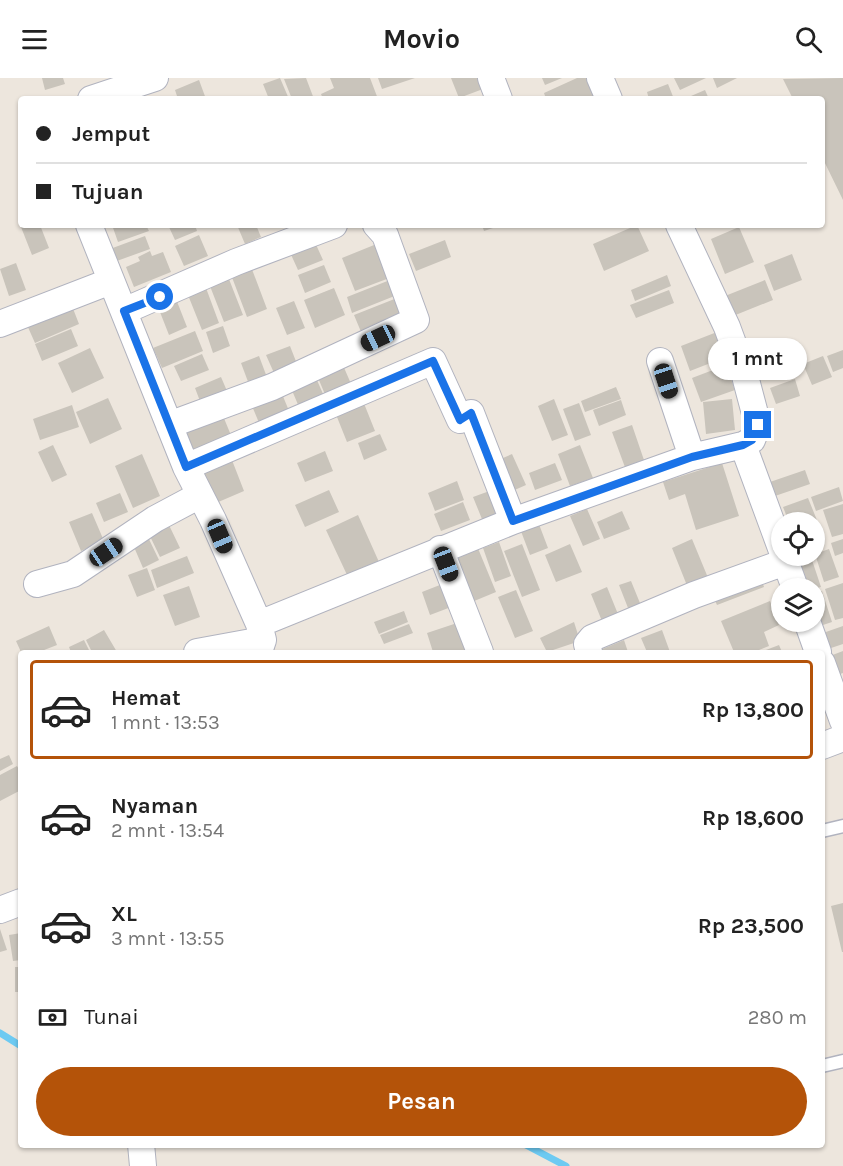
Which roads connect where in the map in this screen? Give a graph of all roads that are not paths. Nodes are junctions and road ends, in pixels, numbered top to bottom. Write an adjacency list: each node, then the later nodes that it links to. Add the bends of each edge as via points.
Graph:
1 (155, 78): 4 (street)
2 (491, 78): 5 (street)
3 (600, 78): 6 (street)
4 (100, 96)
5 (498, 96)
6 (608, 96)
7 (90, 228): 11 (street)
8 (326, 228): 12 (street)
9 (383, 228): 15 (street, via 416,320 272,387)
10 (680, 228): 16 (street, via 746,376 758,425 752,440)
11 (111, 281): 12 (street); 13 (street)
12 (124, 311): 15 (street)
13 (0, 324)
14 (660, 361): 17 (street)
15 (169, 425): 18 (street)
16 (743, 445): 17 (street); 21 (street)
17 (692, 457): 20 (street)
18 (186, 467): 19 (street); 20 (street, via 433,361 460,420 471,413)
19 (200, 495): 24 (street, via 155,519 73,574); 26 (street)
20 (513, 521): 22 (street)
21 (771, 523)
22 (441, 549): 26 (street); 28 (street)
23 (771, 561): 29 (street, via 592,638 587,644)
24 (37, 584)
25 (811, 632): 30 (street)
26 (260, 639): 27 (street)
27 (207, 650)
28 (479, 650)
29 (588, 650)
30 (817, 650)
31 (825, 671): 32 (street)
32 (843, 721)
33 (843, 738): 34 (street)
34 (825, 745)
35 (843, 826): 36 (lane)
36 (825, 830)
37 (18, 903): 38 (street)
38 (0, 910)
39 (843, 1061): 40 (lane)
40 (825, 1065)
41 (141, 1148): 42 (street)
42 (143, 1166)

